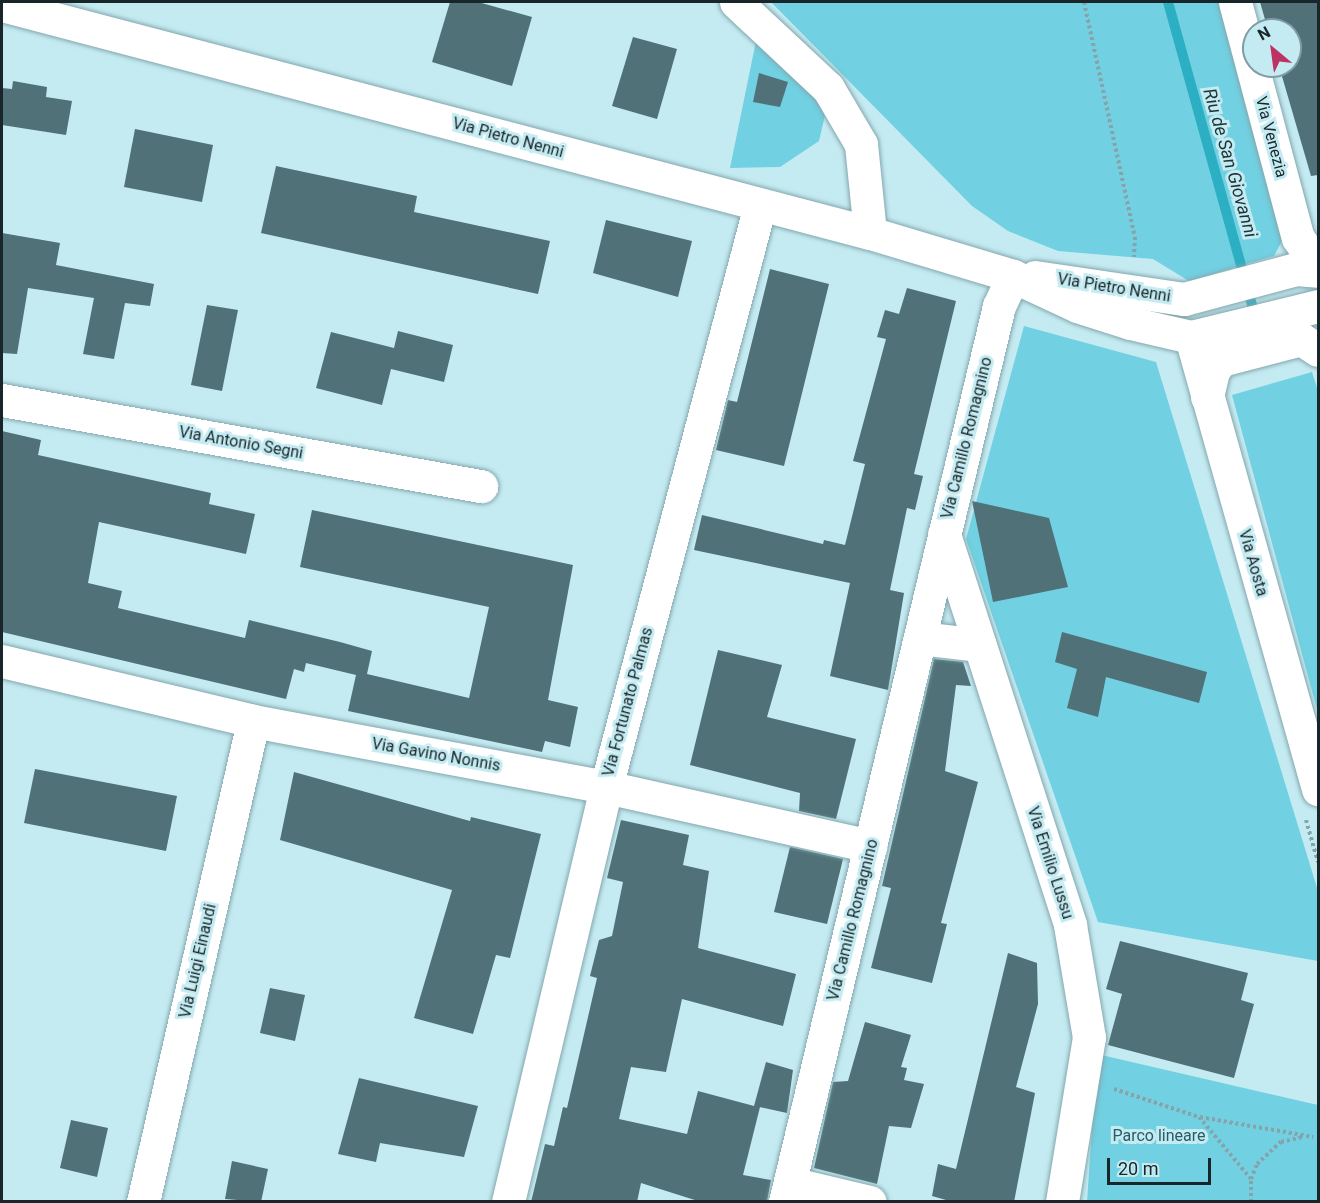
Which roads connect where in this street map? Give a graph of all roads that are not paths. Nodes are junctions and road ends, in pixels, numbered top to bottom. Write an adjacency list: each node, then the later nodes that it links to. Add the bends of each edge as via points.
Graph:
1 (736, 2): 5 (street, via 828,88 861,144)
2 (1235, 2): 6 (street, Via Venezia, via 1298,238)
3 (2, 5): 4 (street, Via Pietro Nenni)
4 (760, 205): 5 (street, Via Pietro Nenni); 19 (street, Via Fortunato Palmas)
5 (870, 233): 7 (street, Via Pietro Nenni)
6 (1311, 269): 7 (street, Via Pietro Nenni, via 1184,299)
7 (1012, 276): 9 (street, Via Pietro Nenni, via 1077,306); 14 (street, Via Camillo Romagnino, via 1002,295)
8 (1310, 307): 9 (street, Via Pietro Nenni)
9 (1195, 336): 11 (street, Via Aosta)
10 (1318, 350): 11 (street, via 1300,339 1221,360 1212,371)
11 (1207, 397): 20 (street, Via Aosta)
12 (2, 400): 13 (street, Via Antonio Segni)
13 (481, 486)
14 (944, 533): 15 (street, Via Camillo Romagnino); 16 (street, Via Emilio Lussu)
15 (920, 638): 16 (street); 21 (street, Via Camillo Romagnino)
16 (980, 645): 26 (street, Via Emilio Lussu, via 1070,925 1089,1037)
17 (2, 661): 18 (street, Via Gavino Nonnis)
18 (253, 721): 19 (street, Via Gavino Nonnis); 23 (street, Via Luigi Einaudi)
19 (606, 787): 21 (street, Via Gavino Nonnis); 24 (street, Via Fortunato Palmas)
20 (1312, 803)
21 (871, 846): 22 (street, Via Camillo Romagnino)
22 (788, 1192): 25 (street)
23 (143, 1202)
24 (508, 1202)
25 (870, 1202)
26 (1062, 1202)

